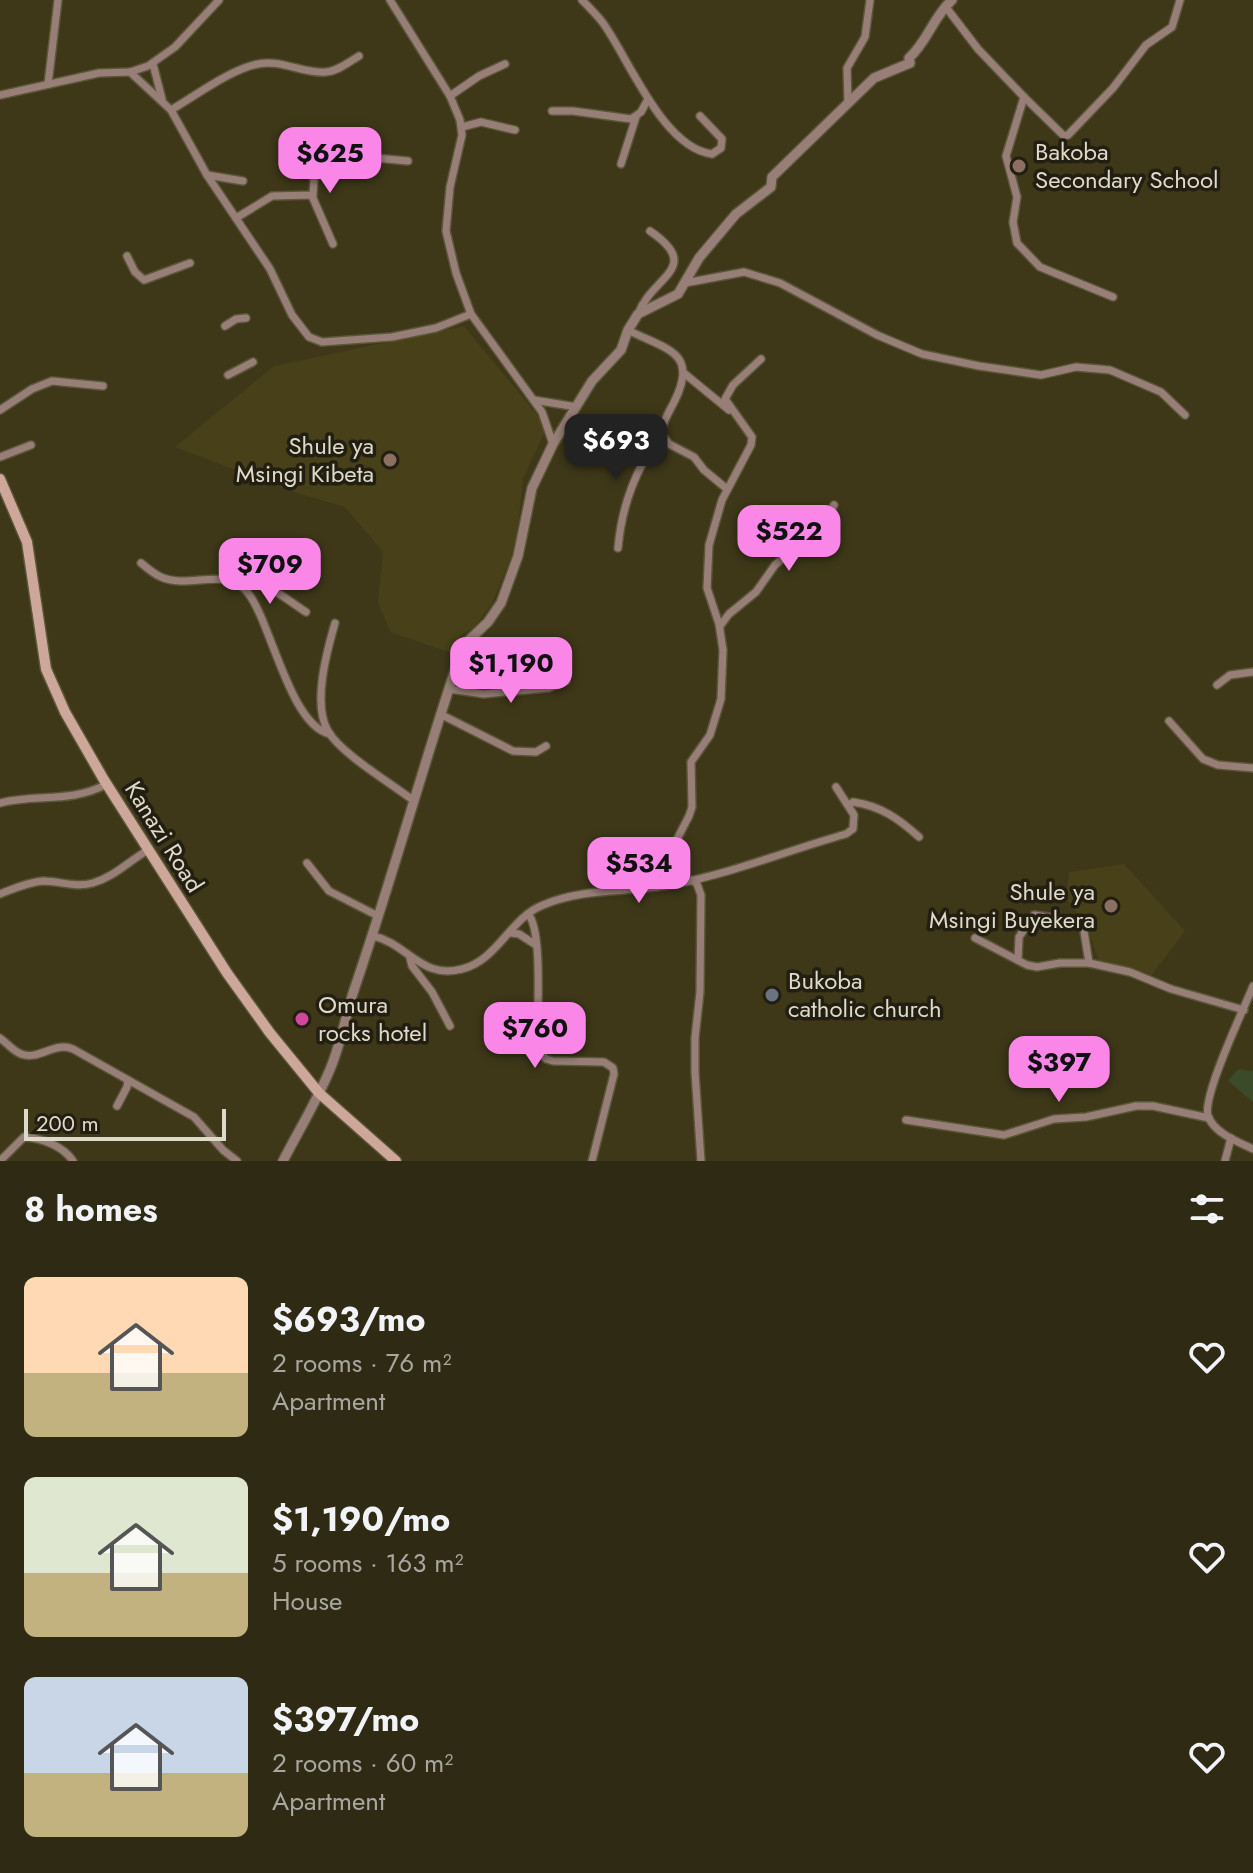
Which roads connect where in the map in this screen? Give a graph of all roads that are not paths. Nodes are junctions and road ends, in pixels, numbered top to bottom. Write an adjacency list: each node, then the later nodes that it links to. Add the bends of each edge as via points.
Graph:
1 (58, 0): 12 (street)
2 (390, 0): 14 (street)
3 (582, 0): 16 (street, via 601,20)
4 (870, 0): 18 (street, via 865,37 847,68)
5 (1180, 0): 15 (street, via 1172,27 1146,45 1066,136)
6 (216, 1): 9 (street)
7 (949, 3): 15 (street, via 978,49); 18 (street, via 910,63 874,78)
8 (359, 56): 19 (street, via 325,72 258,64)
9 (153, 64): 11 (street); 17 (street)
10 (505, 64): 14 (street)
11 (130, 72): 12 (street); 17 (street)
12 (48, 84): 13 (street)
13 (0, 95)
14 (450, 96): 23 (street)
15 (1024, 97): 36 (street, via 1006,156 1017,197 1017,243 1040,267)
16 (648, 99): 21 (street, via 677,134 712,154 721,148 722,139); 22 (street)
17 (163, 101): 19 (street)
18 (848, 103): 35 (street, via 772,177 771,187 736,214)
19 (171, 110): 27 (street)
20 (552, 111): 22 (street)
21 (700, 116)
22 (636, 117): 26 (street)
23 (462, 127): 24 (street, via 481,122); 37 (street, via 446,224)
24 (515, 130)
25 (408, 161): 29 (street, via 320,157)
26 (621, 164)
27 (207, 175): 28 (street); 30 (street)
28 (243, 181)
29 (312, 196): 30 (street, via 272,196); 32 (street)
30 (236, 218): 37 (street, via 292,315 316,341 412,334)
31 (650, 231): 38 (street, via 670,248 675,265)
32 (333, 244)
33 (127, 256): 34 (street, via 144,280)
34 (190, 263)
35 (685, 283): 38 (street, via 672,298); 51 (street, via 744,272 780,283 922,354 1041,375 1076,367 1110,370 1161,392)
36 (1113, 297)
37 (471, 314): 47 (street)
38 (638, 314): 41 (street)
39 (246, 318): 40 (street)
40 (225, 326)
41 (628, 330): 44 (street, via 676,355); 48 (street, via 621,350 598,373)
42 (761, 359): 50 (street, via 728,391 726,400)
43 (253, 362): 45 (street)
44 (685, 374): 50 (street); 52 (street)
45 (228, 375)
46 (103, 386): 49 (street, via 52,381)
47 (534, 400): 48 (street); 53 (street)
48 (577, 407): 53 (street)
49 (0, 410)
50 (734, 413): 57 (street, via 752,440)
51 (1185, 415)
52 (661, 433): 57 (street); 59 (street, via 627,495)
53 (553, 444): 68 (street, via 532,488 508,588 492,617 466,643)
54 (31, 445): 55 (street)
55 (0, 457)
56 (0, 479): 74 (main road, Kanazi Road, via 27,542 46,669)
57 (727, 489): 64 (street, via 713,528 707,578 708,597)
58 (834, 505): 64 (street, via 824,522 775,565)
59 (618, 548)
60 (141, 563): 61 (street, via 173,581)
61 (236, 582): 62 (street, via 270,588); 71 (street, via 252,599 295,698 317,727)
62 (306, 612)
63 (335, 623): 71 (street, via 325,657 321,706)
64 (720, 626): 83 (street, via 721,699 710,735 691,762 689,816)
65 (1253, 672): 67 (street, via 1230,675)
66 (566, 681): 68 (street, via 549,688 484,694)
67 (1217, 685)
68 (449, 689): 69 (street)
69 (440, 714): 72 (street, via 513,751 536,752); 76 (street)
70 (1169, 721): 73 (street, via 1203,759)
71 (330, 734): 76 (street)
72 (546, 746)
73 (1253, 768)
74 (107, 784): 77 (street, via 78,796); 80 (main road, Kanazi Road)
75 (836, 787): 78 (street)
76 (414, 801): 86 (street)
77 (0, 803)
78 (849, 805): 79 (street, via 878,807); 82 (street, via 854,822 846,834)
79 (919, 837)
80 (148, 850): 84 (street, via 92,883 43,881); 99 (main road, Kanazi Road, via 245,999)
81 (307, 863): 86 (street, via 329,891)
82 (692, 880): 83 (street); 111 (street, via 701,895 695,1072)
83 (656, 887): 85 (street, via 585,892)
84 (0, 894)
85 (528, 914): 87 (street); 90 (street)
86 (378, 916): 88 (street)
87 (511, 933): 90 (street); 91 (street, via 463,969 444,971)
88 (373, 936): 91 (street); 99 (street)
89 (975, 938): 92 (street)
90 (536, 945): 110 (street, via 538,1050 553,1061 608,1063 614,1074)
91 (410, 958): 96 (street)
92 (1018, 960): 93 (street, via 1037,967); 93 (street, via 1019,937 1038,914 1083,925)
93 (1089, 963): 95 (street)
94 (1253, 986): 95 (street)
95 (1244, 1010): 101 (street, via 1210,1094)
96 (450, 1026)
97 (0, 1038): 98 (street, via 26,1056 65,1046)
98 (128, 1080): 100 (street); 107 (street, via 194,1117)
99 (319, 1093): 108 (street); 109 (main road, Kanazi Road)
100 (117, 1106)
101 (1209, 1118): 102 (street, via 1136,1106 1054,1119 1004,1135); 103 (street)
102 (906, 1120)
103 (1231, 1138): 104 (street); 112 (street)
104 (1253, 1149)
105 (0, 1161): 106 (street, via 24,1137 43,1140)
106 (73, 1161)
107 (237, 1161)
108 (283, 1161)
109 (396, 1161)
110 (592, 1161)
111 (701, 1161)
112 (1225, 1161)

